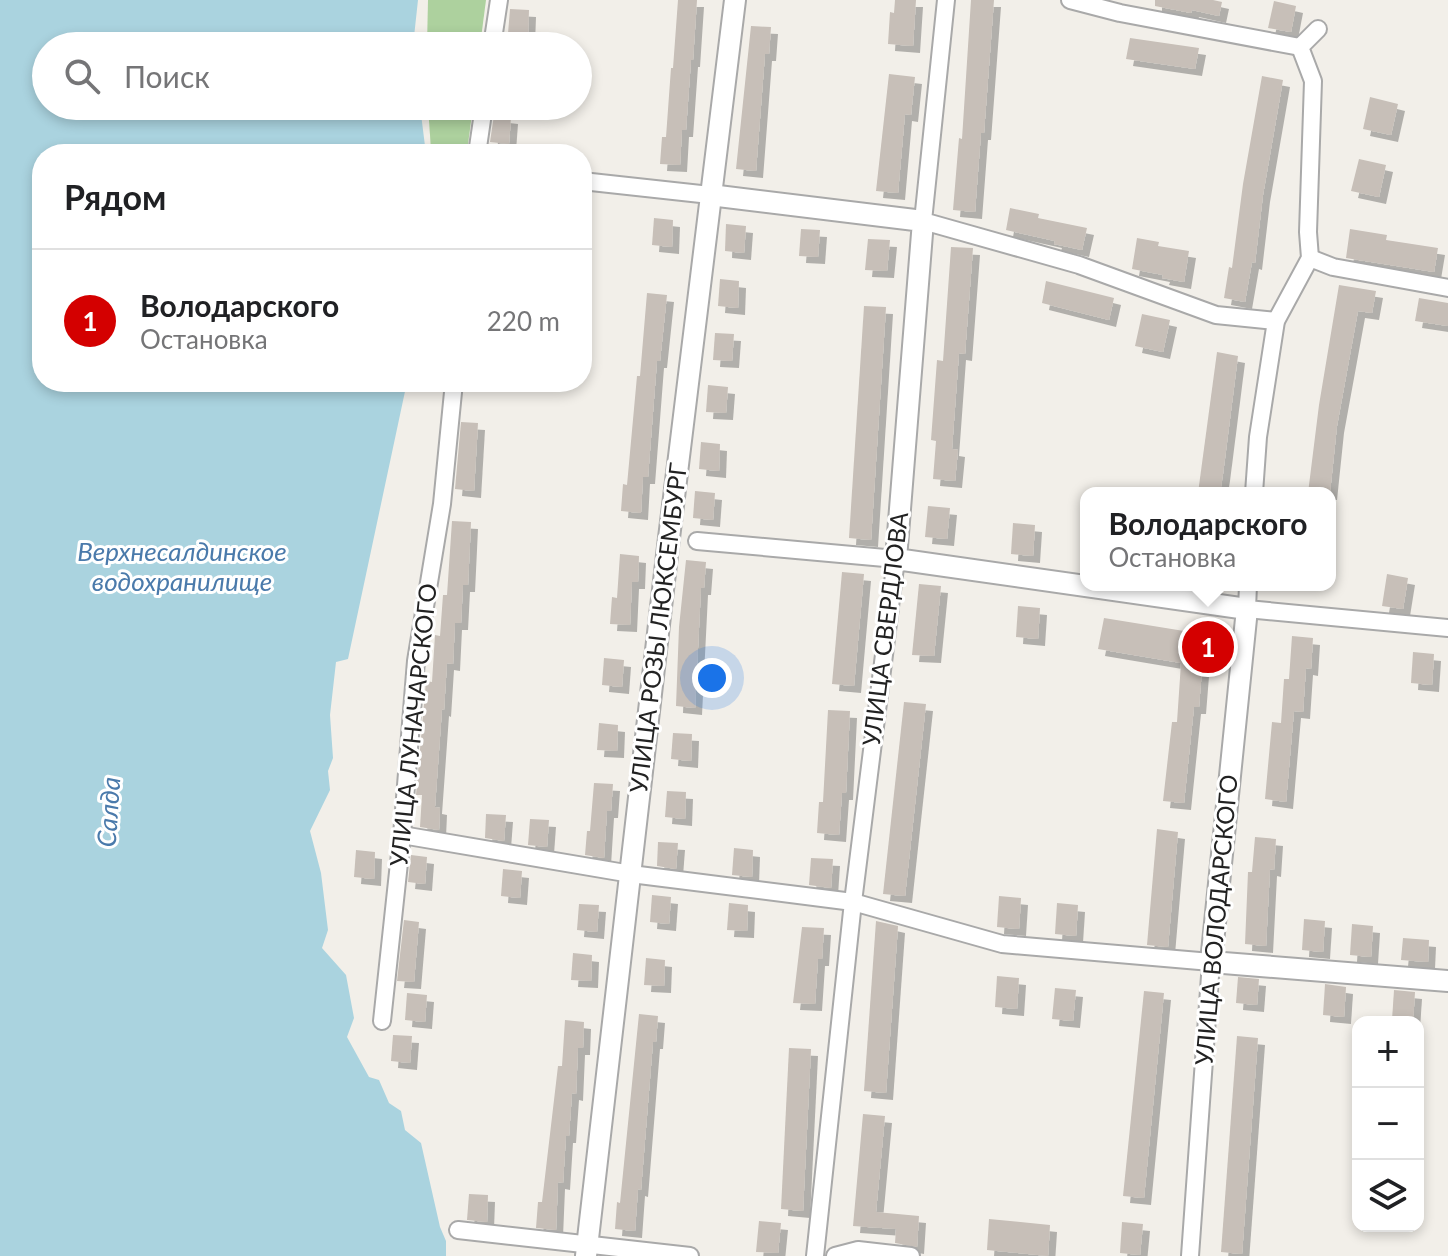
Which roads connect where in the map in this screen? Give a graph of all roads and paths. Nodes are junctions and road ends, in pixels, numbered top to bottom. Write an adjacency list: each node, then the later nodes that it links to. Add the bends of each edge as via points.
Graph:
1 (499, 0): 6 (street)
2 (735, 0): 11 (street, УЛИЦА РОЗЫ ЛЮКСЕМБУРГ)
3 (946, 0): 12 (street, УЛИЦА СВЕРДЛОВА)
4 (1070, 0): 7 (street)
5 (1318, 29): 7 (street)
6 (494, 32)
7 (1300, 47): 13 (street, via 1313,81)
8 (482, 120): 9 (street)
9 (478, 144)
10 (592, 182): 11 (street)
11 (710, 195): 12 (street); 26 (street, УЛИЦА РОЗЫ ЛЮКСЕМБУРГ)
12 (923, 221): 15 (street, via 1079,265 1216,315); 19 (street, УЛИЦА СВЕРДЛОВА)
13 (1310, 258): 14 (street); 15 (street)
14 (1448, 288)
15 (1276, 321): 17 (street)
16 (453, 392): 25 (street, УЛИЦА ЛУНАЧАРСКОГО, via 442,504 416,661)
17 (1254, 487)
18 (697, 541): 19 (street)
19 (896, 559): 20 (street); 27 (street, УЛИЦА СВЕРДЛОВА)
20 (1080, 585)
21 (1121, 591): 23 (street)
22 (1248, 591): 23 (street, УЛИЦА ВОЛОДАРСКОГО)
23 (1247, 609): 24 (street); 28 (street, УЛИЦА ВОЛОДАРСКОГО)
24 (1448, 628)
25 (402, 835): 26 (street); 30 (street, УЛИЦА ЛУНАЧАРСКОГО)
26 (631, 874): 27 (street); 32 (street, УЛИЦА РОЗЫ ЛЮКСЕМБУРГ)
27 (853, 902): 28 (street, via 1002,944); 34 (street, УЛИЦА СВЕРДЛОВА)
28 (1211, 962): 29 (street); 37 (street, УЛИЦА ВОЛОДАРСКОГО)
29 (1448, 981)
30 (382, 1021)
31 (458, 1230): 32 (street)
32 (587, 1250): 33 (street)
33 (690, 1256)
34 (815, 1256)
35 (835, 1256): 36 (street, via 858,1250)
36 (911, 1256)
37 (1190, 1256)

